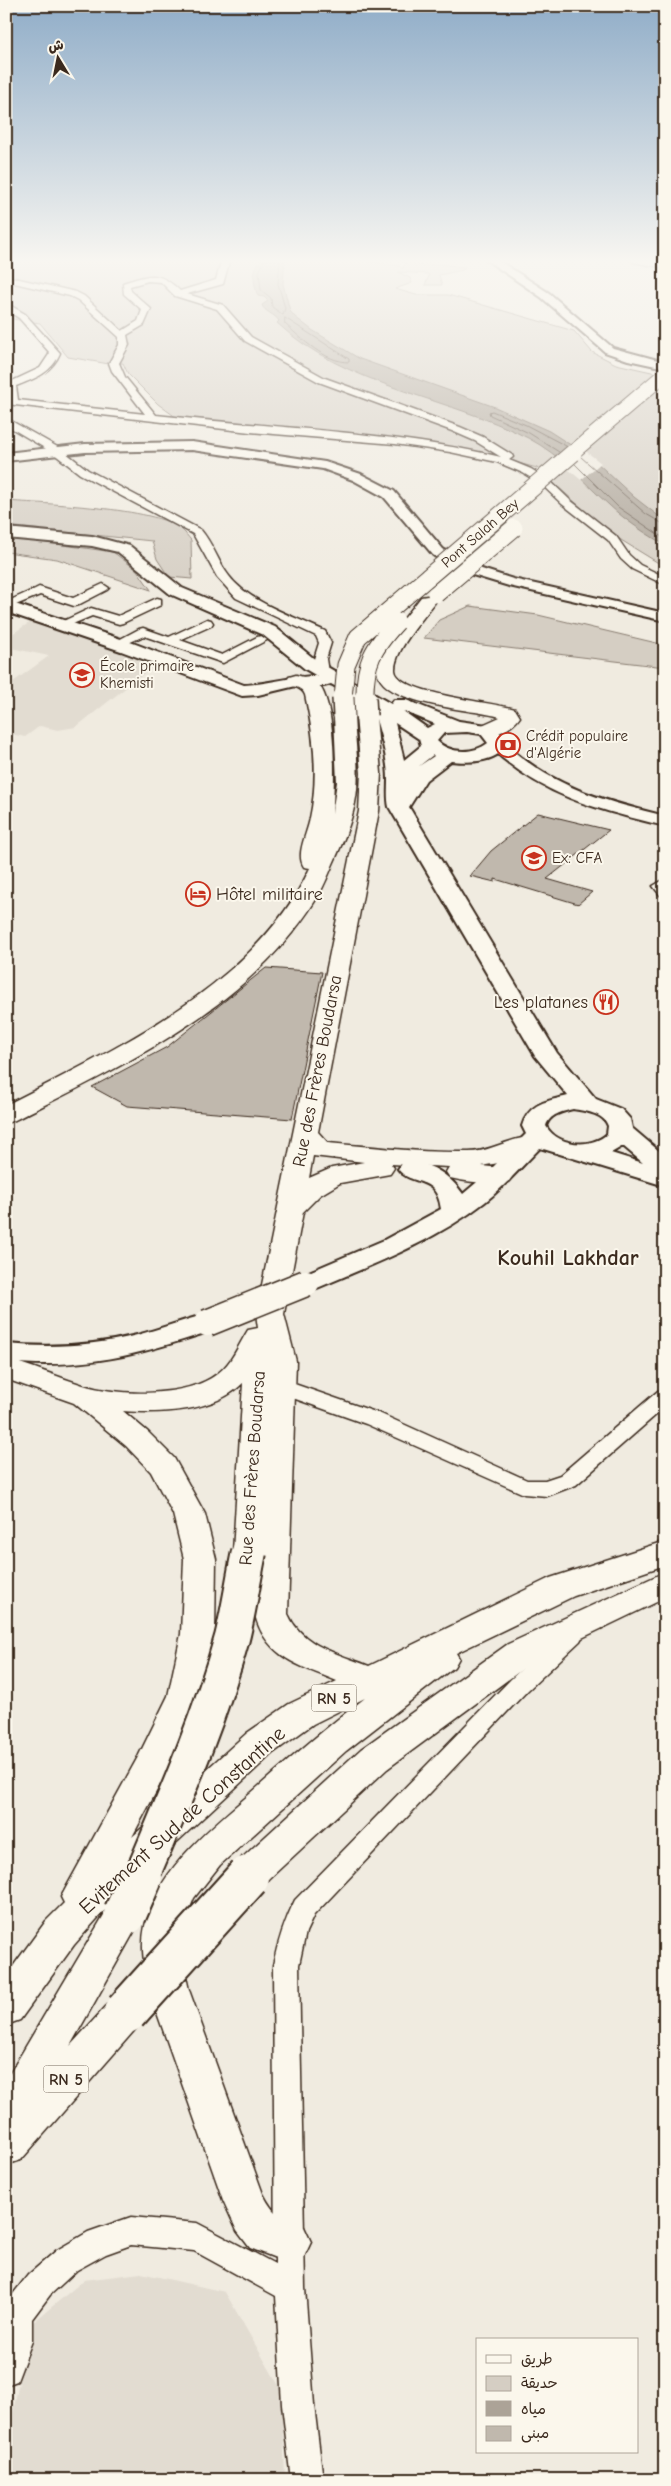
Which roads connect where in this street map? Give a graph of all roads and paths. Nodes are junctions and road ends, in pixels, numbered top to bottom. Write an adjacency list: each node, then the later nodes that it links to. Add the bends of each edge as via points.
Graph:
1 (30, 375): 5 (street)
2 (118, 375): 8 (street, via 146,404)
3 (312, 375): 13 (street, via 479,439)
4 (664, 375): 32 (main road, Pont Salah Bey, bridge, via 358,637 350,649 344,669)
5 (9, 386): 7 (street)
6 (665, 394): 10 (main road)
7 (10, 402): 8 (street)
8 (152, 418): 13 (street, via 404,443 484,457)
9 (6, 421): 11 (street)
10 (613, 439)
11 (57, 451): 12 (street); 23 (street, via 207,447 331,468 357,477 388,494 438,552 461,567 509,582); 29 (street, via 84,472 197,532 205,540 229,585 240,595 321,634 325,643)
12 (6, 457)
13 (527, 471): 18 (street, via 545,482 612,538 625,558 636,567)
14 (569, 478): 15 (main road)
15 (540, 505)
16 (525, 518): 20 (main road, bridge)
17 (6, 532): 26 (main road, via 124,549 176,591)
18 (665, 582)
19 (103, 588): 22 (street, via 74,602 39,592)
20 (427, 601): 32 (main road, bridge, via 398,621 371,652 364,672); 34 (main road, via 394,646 386,670 388,679 394,686 414,695 494,707 508,713 507,722)
21 (158, 602): 25 (street, via 118,620 91,612)
22 (7, 606): 25 (main road)
23 (665, 617)
24 (207, 623): 27 (street)
25 (64, 624): 28 (main road)
26 (265, 635): 27 (street, via 223,659); 29 (main road)
27 (170, 641): 28 (street, via 142,632)
28 (117, 644): 30 (main road, via 242,691)
29 (321, 671): 30 (main road); 31 (main road); 32 (main road, via 349,688); 33 (main road)
30 (296, 681): 31 (main road, via 311,685)
31 (317, 707): 42 (main road, via 323,725 325,774 321,818 312,855)
32 (365, 709): 35 (main road); 38 (main road, via 392,746); 42 (main road, via 339,829); 49 (main road, Rue des Frères Boudarsa, via 371,773 369,810)
33 (456, 726): 34 (main road); 35 (main road, via 438,729)
34 (492, 738): 36 (main road, via 489,751); 37 (street)
35 (436, 746): 36 (main road); 38 (main road, via 408,768); 39 (main road)
36 (475, 755): 37 (street)
37 (531, 772): 40 (street, via 575,796)
38 (398, 782): 39 (main road, via 396,790)
39 (400, 807): 44 (main road)
40 (665, 821)
41 (665, 883): 43 (street, via 660,886)
42 (312, 886): 47 (main road, via 301,906 255,958 223,988 184,1017 119,1057)
43 (665, 892)
44 (546, 1056): 45 (main road); 46 (main road)
45 (588, 1104): 46 (main road, via 573,1102); 48 (main road, via 612,1114 619,1122)
46 (547, 1107): 50 (main road, via 534,1120)
47 (6, 1115)
48 (620, 1130): 51 (main road, via 609,1145); 53 (main road)
49 (305, 1132): 50 (main road, via 311,1143 321,1150 434,1159 471,1160 502,1154); 56 (main road, Rue des Frères Boudarsa)
50 (534, 1140): 51 (main road); 54 (main road)
51 (576, 1151): 54 (main road); 55 (main road)
52 (411, 1169): 54 (main road); 56 (main road, via 382,1168 338,1174 309,1188); 57 (main road, via 445,1185 454,1201)
53 (665, 1169)
54 (500, 1175): 57 (main road, via 475,1198)
55 (665, 1178)
56 (291, 1209): 58 (main road, Rue des Frères Boudarsa)
57 (454, 1210): 60 (main road, bridge, via 390,1247 306,1283 207,1323)
58 (272, 1323): 63 (main road, via 282,1360); 64 (main road, via 241,1369 210,1391 176,1401); 73 (main road, Rue des Frères Boudarsa, bridge, via 260,1363 248,1552 231,1640 208,1710 185,1777 125,1914)
59 (6, 1339): 60 (main road)
60 (125, 1347): 61 (main road, via 67,1356)
61 (6, 1353)
62 (6, 1369): 64 (main road)
63 (280, 1386): 65 (street, via 368,1416 524,1487 547,1488 568,1480); 70 (main road, via 271,1614 281,1636 298,1651)
64 (85, 1396): 71 (main road, via 137,1439 163,1466 189,1514 200,1559 198,1634 185,1696)
65 (665, 1396)
66 (665, 1553): 69 (main road, Evitement Sud de Constantine / RN 5, via 562,1587)
67 (665, 1584): 68 (main road, RN 5)
68 (586, 1623): 74 (main road, RN 5, bridge, via 520,1652 374,1759 256,1868); 75 (street, via 537,1667 304,1908 293,1932 286,1966)
69 (483, 1627): 70 (main road, Evitement Sud de Constantine / RN 5); 75 (main road, via 334,1742 207,1854 178,1890 164,1925 162,1954 170,1990 244,2200 256,2225 273,2239)
70 (370, 1680): 71 (main road, Evitement Sud de Constantine / RN 5, via 301,1714 260,1743 108,1881)
71 (60, 1933): 72 (main road, Evitement Sud de Constantine / RN 5)
72 (6, 2008)
73 (6, 2119)
74 (6, 2146)
75 (289, 2242): 76 (street)
76 (290, 2288): 77 (street, via 197,2237 131,2231 98,2242 67,2260 39,2285); 79 (street)
77 (12, 2319): 78 (street, via 17,2341)
78 (6, 2370)
79 (307, 2480)

